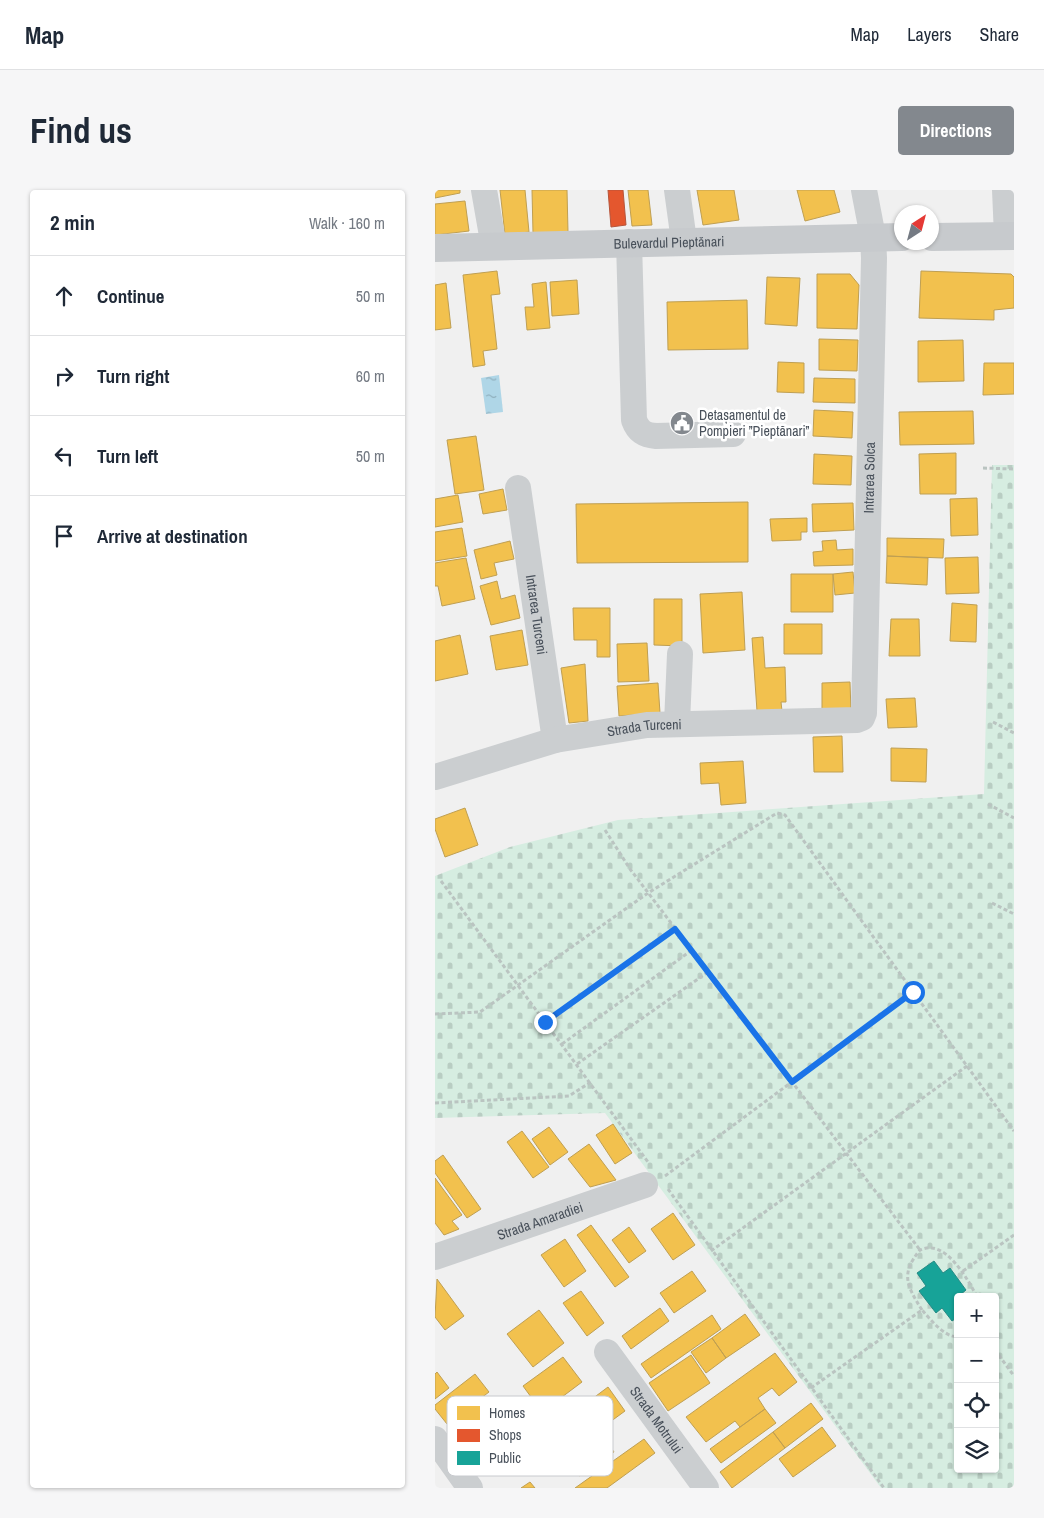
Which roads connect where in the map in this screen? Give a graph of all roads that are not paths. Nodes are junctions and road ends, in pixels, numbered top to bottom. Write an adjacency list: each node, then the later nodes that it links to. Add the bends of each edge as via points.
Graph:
1 (484, 190): 11 (street)
2 (677, 190): 9 (street)
3 (864, 190): 6 (street, Intrarea Solca)
4 (1005, 190): 5 (street)
5 (1010, 236): 8 (main road)
6 (873, 237): 7 (main road, Bulevardul Pieptănari); 9 (main road, Bulevardul Pieptănari); 16 (street, Intrarea Solca, via 864,703)
7 (894, 237)
8 (939, 237)
9 (684, 241): 10 (main road, Bulevardul Pieptănari)
10 (629, 242): 11 (main road, Bulevardul Pieptănari); 13 (street, via 634,420 637,429 646,435 656,436)
11 (494, 247): 12 (main road, Bulevardul Pieptănari)
12 (435, 248)
13 (733, 434)
14 (518, 488): 18 (street, Intrarea Turceni)
15 (680, 654): 17 (street)
16 (861, 718): 17 (street, Strada Turceni)
17 (677, 723): 18 (street, Strada Turceni)
18 (555, 740): 19 (street, Strada Turceni)
19 (436, 773)
20 (653, 1182): 21 (street, Strada Amaradiei)
21 (435, 1257)
22 (607, 1352): 27 (street, Strada Motrului)
23 (435, 1439): 24 (street)
24 (447, 1456)
25 (461, 1476): 26 (street)
26 (470, 1488)
27 (706, 1488)

